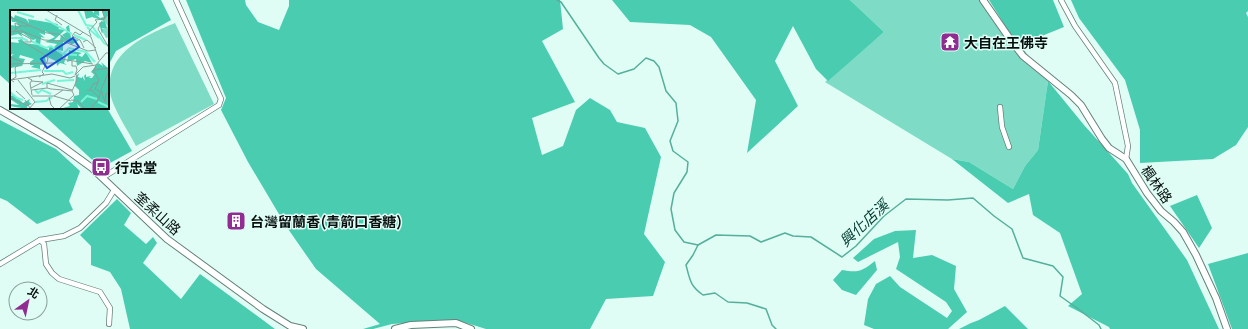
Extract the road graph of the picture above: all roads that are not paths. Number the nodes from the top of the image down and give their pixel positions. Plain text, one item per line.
1 (176, 0) edge
2 (983, 0) edge
3 (1061, 0) edge
4 (1000, 108) dead end
5 (0, 110) edge
6 (1010, 147) dead end
7 (1126, 159) junction
8 (102, 178) junction
9 (114, 190) junction
10 (40, 240) junction
11 (0, 264) edge
12 (109, 324) dead end
13 (303, 329) edge
14 (395, 329) edge
15 (471, 329) edge
16 (1227, 329) edge

1 - 8 street
2 - 7 street, 楓林路
3 - 7 street
4 - 6 street
5 - 8 street, 奎柔山路
7 - 16 street, 楓林路
8 - 9 street, 奎柔山路
9 - 10 street
9 - 13 street, 奎柔山路
10 - 11 street
10 - 12 street
14 - 15 street

